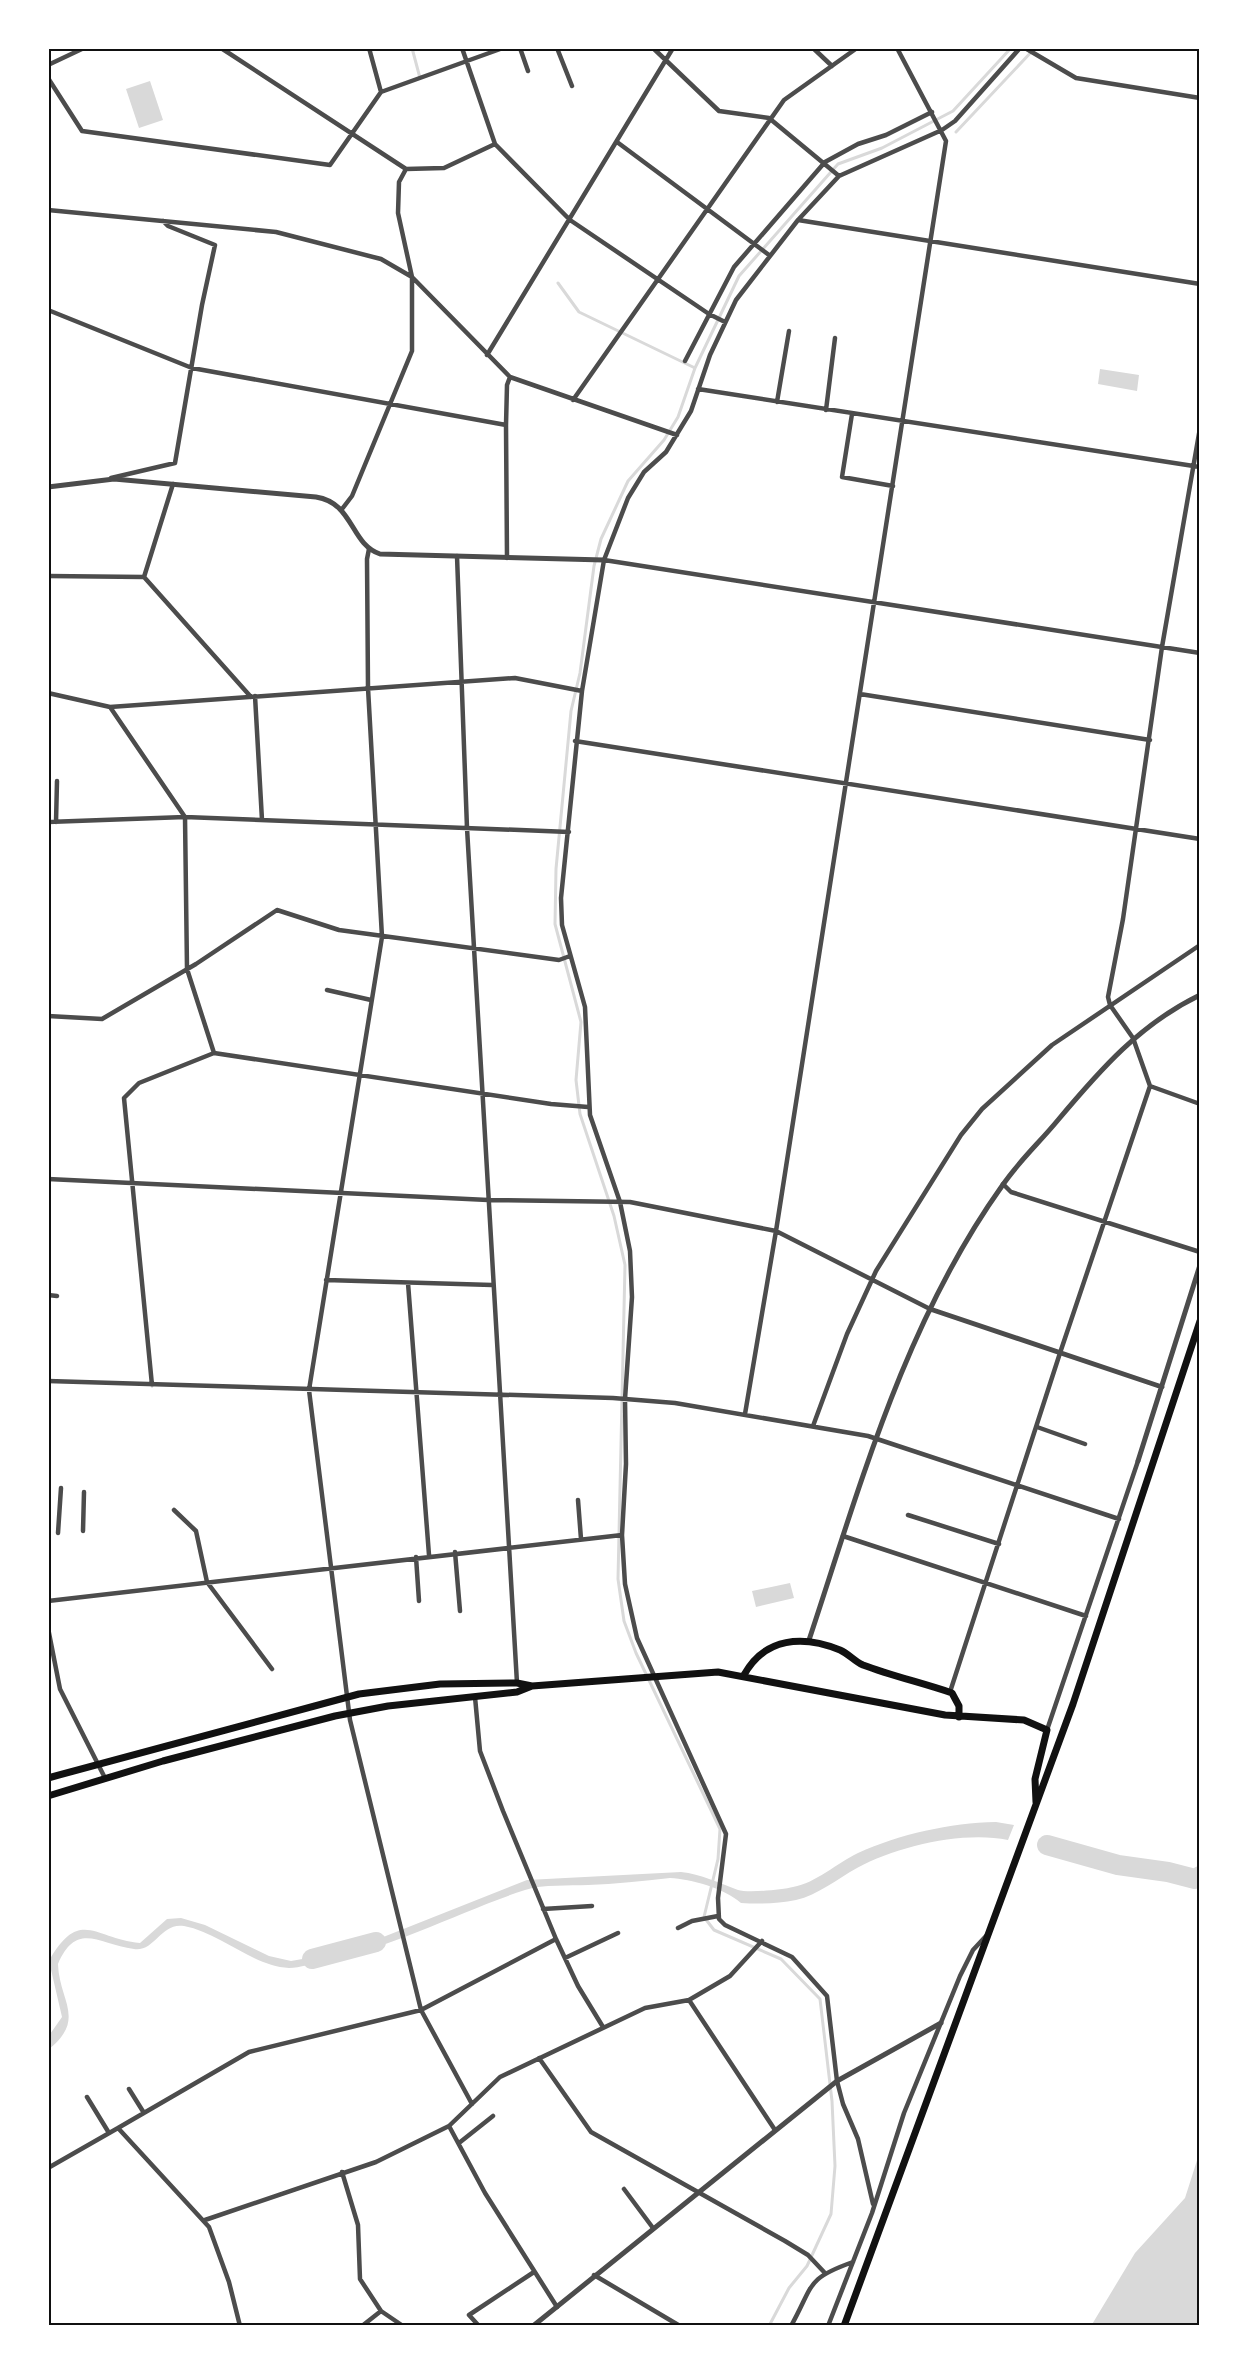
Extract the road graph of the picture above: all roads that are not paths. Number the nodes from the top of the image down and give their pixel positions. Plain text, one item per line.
1 (84, 48) edge
2 (221, 48) edge
3 (369, 48) edge
4 (462, 48) edge
5 (503, 48) edge
6 (520, 48) edge
7 (557, 48) edge
8 (653, 48) edge
9 (673, 48) edge
10 (813, 48) edge
11 (857, 48) edge
12 (897, 48) edge
13 (1020, 48) edge
14 (1025, 48) edge
15 (665, 60) junction
16 (466, 61) junction
17 (48, 65) edge
18 (832, 66) junction
19 (528, 71) dead end
20 (48, 78) edge
21 (572, 86) dead end
22 (381, 92) junction
23 (1200, 98) edge
24 (933, 112) junction
25 (769, 118) junction
26 (942, 130) junction
27 (351, 133) junction
28 (617, 142) junction
29 (495, 144) junction
30 (825, 162) junction
31 (405, 169) junction
32 (839, 176) junction
33 (707, 207) junction
34 (48, 210) edge
35 (570, 220) junction
36 (798, 220) junction
37 (163, 221) junction
38 (754, 242) junction
39 (931, 242) junction
40 (769, 255) junction
41 (412, 277) junction
42 (656, 279) junction
43 (1200, 284) edge
44 (48, 310) edge
45 (709, 314) junction
46 (725, 322) junction
47 (789, 331) dead end
48 (835, 338) dead end
49 (487, 355) junction
50 (685, 361) dead end
51 (192, 368) junction
52 (510, 377) junction
53 (698, 389) junction
54 (573, 400) junction
55 (777, 402) junction
56 (388, 404) junction
57 (826, 410) junction
58 (852, 414) junction
59 (904, 422) junction
60 (506, 424) junction
61 (1200, 428) edge
62 (677, 435) junction
63 (1197, 466) edge
64 (106, 479) junction
65 (173, 484) junction
66 (892, 486) junction
67 (48, 487) edge
68 (342, 509) junction
69 (369, 549) junction
70 (457, 556) junction
71 (507, 558) junction
72 (603, 560) junction
73 (48, 576) edge
74 (144, 577) junction
75 (874, 601) junction
76 (1162, 647) junction
77 (1200, 653) edge
78 (460, 682) junction
79 (368, 688) junction
80 (580, 691) junction
81 (48, 693) edge
82 (860, 694) junction
83 (253, 697) junction
84 (110, 707) junction
85 (1150, 740) junction
86 (575, 741) junction
87 (57, 781) dead end
88 (845, 783) junction
89 (184, 817) junction
90 (262, 820) junction
91 (48, 822) edge
92 (57, 822) junction
93 (374, 825) junction
94 (467, 828) junction
95 (1136, 829) junction
96 (567, 832) junction
97 (1200, 839) edge
98 (382, 937) junction
99 (1200, 945) edge
100 (474, 949) junction
101 (569, 957) junction
102 (188, 969) junction
103 (327, 990) dead end
104 (1200, 995) edge
105 (372, 1000) junction
106 (1110, 1005) junction
107 (48, 1016) edge
108 (1133, 1038) junction
109 (214, 1053) junction
110 (359, 1074) junction
111 (1150, 1086) junction
112 (482, 1093) junction
113 (1200, 1104) edge
114 (588, 1107) junction
115 (48, 1179) edge
116 (132, 1184) junction
117 (1003, 1184) junction
118 (341, 1193) junction
119 (488, 1200) junction
120 (618, 1202) junction
121 (1105, 1221) junction
122 (776, 1231) junction
123 (1200, 1252) edge
124 (1200, 1265) edge
125 (326, 1280) junction
126 (872, 1280) junction
127 (408, 1282) junction
128 (492, 1285) junction
129 (48, 1295) edge
130 (57, 1296) dead end
131 (930, 1309) junction
132 (1200, 1321) edge
133 (1060, 1353) junction
134 (48, 1381) edge
135 (152, 1384) junction
136 (1162, 1387) junction
137 (309, 1390) junction
138 (417, 1394) junction
139 (498, 1395) junction
140 (624, 1399) junction
141 (745, 1414) junction
142 (813, 1426) junction
143 (1037, 1427) junction
144 (875, 1439) junction
145 (1085, 1444) dead end
146 (1138, 1461) joint
147 (1018, 1486) junction
148 (61, 1488) dead end
149 (84, 1492) dead end
150 (578, 1500) dead end
151 (174, 1510) dead end
152 (908, 1515) dead end
153 (1119, 1519) junction
154 (82, 1531) dead end
155 (58, 1533) dead end
156 (621, 1535) junction
157 (843, 1536) junction
158 (580, 1539) junction
159 (999, 1544) junction
160 (510, 1546) junction
161 (455, 1552) junction
162 (429, 1555) junction
163 (416, 1557) junction
164 (330, 1569) junction
165 (207, 1582) junction
166 (985, 1583) junction
167 (48, 1601) edge
168 (420, 1601) dead end
169 (460, 1611) dead end
170 (1086, 1616) junction
171 (48, 1628) edge
172 (809, 1640) junction
173 (272, 1669) dead end
174 (744, 1675) junction
175 (653, 1676) junction
176 (517, 1683) junction
177 (532, 1686) junction
178 (950, 1692) junction
179 (347, 1697) junction
180 (475, 1697) junction
181 (349, 1713) junction
182 (959, 1717) junction
183 (1047, 1730) junction
184 (98, 1763) junction
185 (48, 1778) edge
186 (105, 1778) junction
187 (48, 1796) edge
188 (1036, 1802) junction
189 (592, 1906) dead end
190 (543, 1909) junction
191 (718, 1916) junction
192 (678, 1928) dead end
193 (618, 1933) dead end
194 (988, 1934) junction
195 (556, 1939) junction
196 (761, 1943) junction
197 (565, 1959) junction
198 (689, 2000) junction
199 (421, 2010) junction
200 (941, 2023) junction
201 (603, 2027) junction
202 (539, 2058) junction
203 (835, 2082) junction
204 (129, 2089) dead end
205 (87, 2097) dead end
206 (472, 2104) junction
207 (144, 2113) junction
208 (493, 2116) dead end
209 (449, 2126) junction
210 (118, 2128) junction
211 (775, 2130) junction
212 (109, 2133) junction
213 (459, 2143) junction
214 (48, 2168) edge
215 (342, 2172) junction
216 (624, 2189) dead end
217 (699, 2193) junction
218 (873, 2204) junction
219 (205, 2220) junction
220 (653, 2228) junction
221 (853, 2262) junction
222 (534, 2271) junction
223 (824, 2272) junction
224 (594, 2275) junction
225 (557, 2307) junction
226 (381, 2311) junction
227 (240, 2326) edge
228 (362, 2326) edge
229 (403, 2326) edge
230 (478, 2326) edge
231 (533, 2326) edge
232 (680, 2326) edge
233 (791, 2326) edge
234 (828, 2326) edge
235 (844, 2326) edge

1 - 17 street
2 - 27 street
3 - 22 street
4 - 16 street
5 - 16 street
6 - 19 street
7 - 21 street
8 - 15 street
9 - 15 street
10 - 18 street
11 - 18 street
12 - 24 street
13 - 26 street
14 - 23 street
15 - 25 street
15 - 28 street
16 - 22 street
16 - 29 street
18 - 25 street
20 - 27 street
22 - 27 street
24 - 26 street
24 - 30 street
25 - 30 street
25 - 33 street
26 - 32 street
26 - 39 street
27 - 31 street
28 - 33 street
28 - 35 street
29 - 31 street
29 - 35 street
30 - 32 street
30 - 38 street
31 - 41 street
32 - 36 street
33 - 38 street
33 - 42 street
34 - 37 street
35 - 42 street
35 - 49 street
36 - 39 street
36 - 40 street
37 - 41 street
37 - 51 street
38 - 40 street
38 - 45 street
39 - 43 street
39 - 59 street
40 - 46 street
41 - 49 street
41 - 56 street
42 - 45 street
42 - 54 street
44 - 51 street
45 - 46 street
45 - 50 street
46 - 53 street
47 - 55 street
48 - 57 street
49 - 52 street
51 - 56 street
51 - 64 street
52 - 54 street
52 - 60 street
53 - 55 street
53 - 62 street
54 - 62 street
55 - 57 street
56 - 60 street
56 - 68 street
57 - 58 street
58 - 59 street
58 - 66 street
59 - 63 street
59 - 66 street
60 - 71 street
61 - 63 street
62 - 72 street
63 - 76 street
64 - 65 street
64 - 67 street
65 - 68 street
65 - 74 street
66 - 75 street
68 - 69 street
69 - 70 street
69 - 79 street
70 - 71 street
70 - 78 street
71 - 72 street
72 - 75 street
72 - 80 street
73 - 74 street
74 - 83 street
75 - 76 street
75 - 82 street
76 - 77 street
76 - 85 street
78 - 79 street
78 - 80 street
78 - 94 street
79 - 83 street
79 - 93 street
80 - 86 street
81 - 84 street
82 - 85 street
82 - 88 street
83 - 84 street
83 - 90 street
84 - 89 street
85 - 95 street
86 - 88 street
86 - 96 street
87 - 92 street
88 - 95 street
88 - 122 street
89 - 90 street
89 - 92 street
89 - 102 street
90 - 93 street
91 - 92 street
93 - 94 street
93 - 98 street
94 - 96 street
94 - 100 street
95 - 97 street
95 - 106 street
96 - 101 street
98 - 100 street
98 - 102 street
98 - 105 street
99 - 106 street
100 - 101 street
100 - 112 street
101 - 114 street
102 - 107 street
102 - 109 street
103 - 105 street
104 - 108 street
105 - 110 street
106 - 108 street
106 - 126 street
108 - 111 street
108 - 117 street
109 - 110 street
109 - 116 street
110 - 112 street
110 - 118 street
111 - 113 street
111 - 121 street
112 - 114 street
112 - 119 street
114 - 120 street
115 - 116 street
116 - 118 street
116 - 135 street
117 - 121 street
117 - 131 street
118 - 119 street
118 - 125 street
119 - 120 street
119 - 128 street
120 - 122 street
120 - 140 street
121 - 123 street
121 - 133 street
122 - 126 street
122 - 141 street
124 - 136 street
125 - 127 street
125 - 137 street
126 - 131 street
126 - 142 street
127 - 128 street
127 - 138 street
128 - 139 street
129 - 130 street
131 - 133 street
131 - 144 street
132 - 188 main road
133 - 136 street
133 - 143 street
134 - 135 street
135 - 137 street
136 - 146 street
137 - 138 street
137 - 164 street
138 - 139 street
138 - 162 street
139 - 140 street
139 - 160 street
140 - 141 street
140 - 156 street
141 - 142 street
142 - 144 street
143 - 145 street
143 - 147 street
144 - 147 street
144 - 157 street
146 - 153 street
147 - 153 street
147 - 159 street
148 - 155 street
149 - 154 street
150 - 158 street
151 - 165 street
152 - 159 street
153 - 170 street
156 - 158 street
156 - 175 street
157 - 166 street
157 - 172 street
158 - 160 street
159 - 166 street
160 - 161 street
160 - 176 street
161 - 162 street
161 - 169 street
162 - 163 street
163 - 164 street
163 - 168 street
164 - 165 street
164 - 179 street
165 - 167 street
165 - 173 street
166 - 170 street
166 - 178 street
170 - 183 street
171 - 184 street
172 - 174 main road
172 - 178 main road
174 - 175 main road
174 - 182 main road
175 - 177 main road
175 - 191 street
176 - 177 main road
176 - 179 main road
177 - 180 main road
178 - 182 main road
179 - 181 street
179 - 184 main road
180 - 181 main road
180 - 190 street
181 - 186 main road
181 - 199 street
182 - 183 main road
183 - 188 main road
184 - 185 main road
184 - 186 street
186 - 187 main road
188 - 194 main road
189 - 190 street
190 - 195 street
191 - 192 street
191 - 196 street
193 - 197 street
194 - 200 street
194 - 235 main road
195 - 197 street
195 - 199 street
196 - 198 street
196 - 203 street
197 - 201 street
198 - 201 street
198 - 211 street
199 - 206 street
199 - 207 street
200 - 203 street
200 - 218 street
201 - 202 street
202 - 206 street
202 - 217 street
203 - 211 street
203 - 218 street
204 - 207 street
205 - 212 street
206 - 209 street
207 - 210 street
208 - 213 street
209 - 213 street
209 - 215 street
210 - 212 street
210 - 219 street
211 - 217 street
212 - 214 street
213 - 222 street
215 - 219 street
215 - 226 street
216 - 220 street
217 - 220 street
217 - 223 street
218 - 221 street
219 - 227 street
220 - 224 street
221 - 223 street
221 - 234 street
222 - 225 street
222 - 230 street
223 - 233 street
224 - 225 street
224 - 232 street
225 - 231 street
226 - 228 street
226 - 229 street

